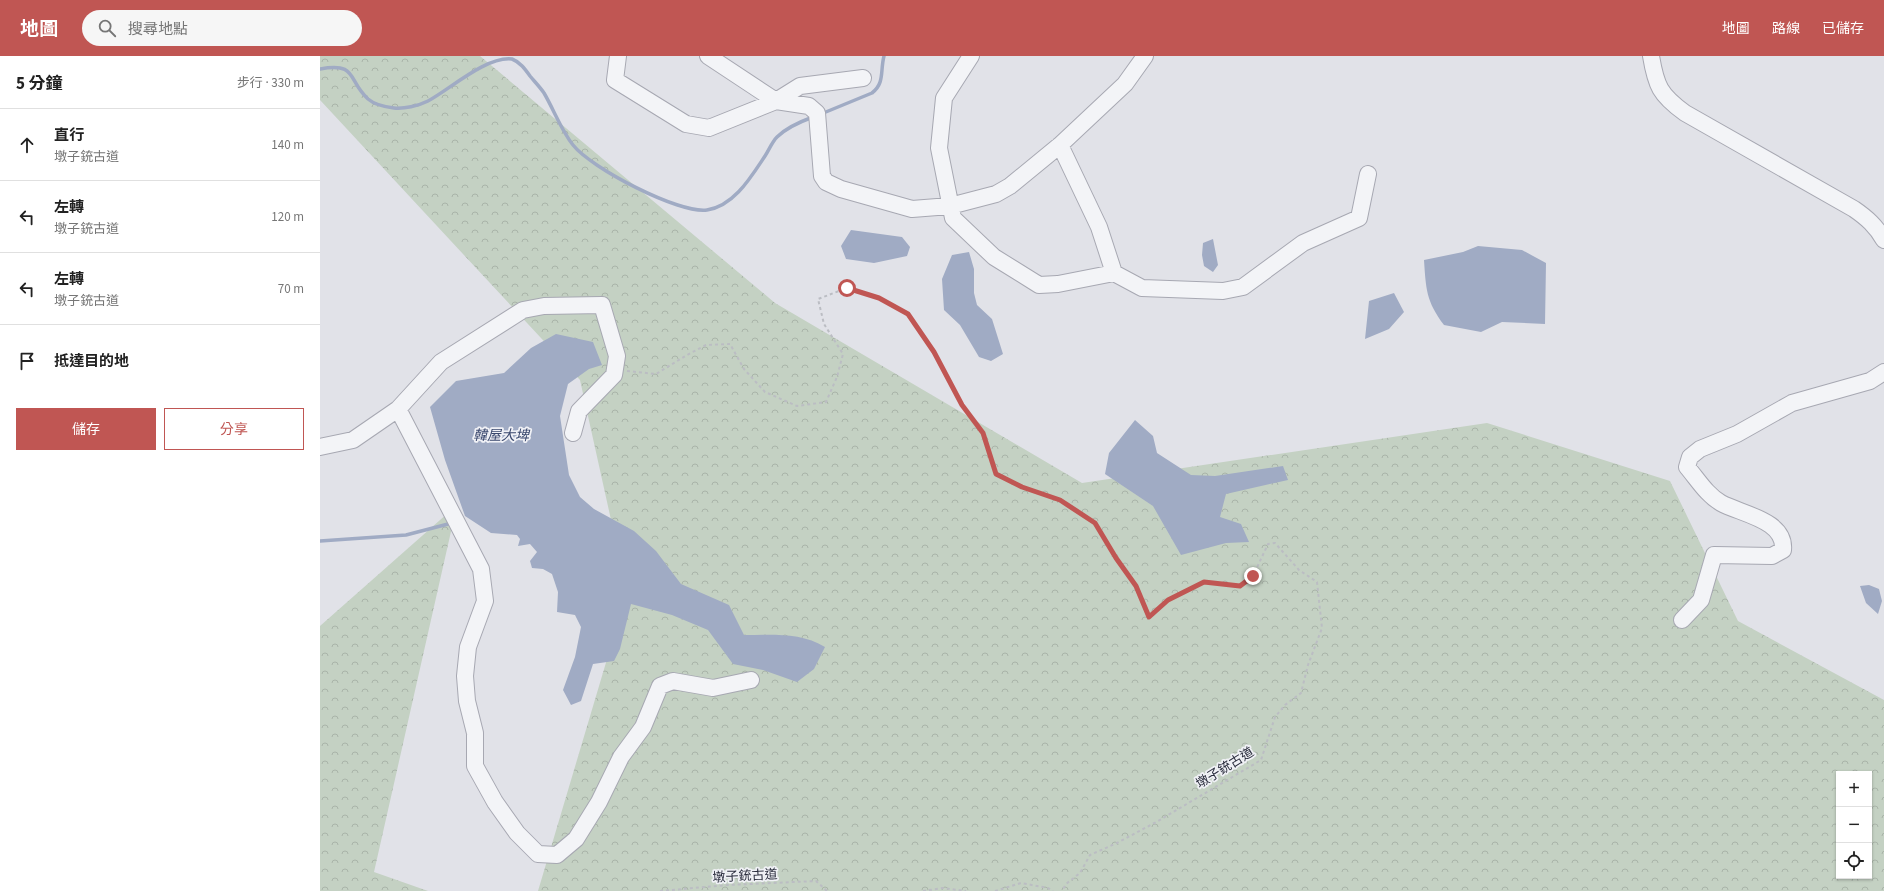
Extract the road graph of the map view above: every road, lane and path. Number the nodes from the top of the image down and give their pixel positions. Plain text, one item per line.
1 (618, 56) edge
2 (708, 56) edge
3 (971, 56) edge
4 (1145, 56) edge
5 (1650, 56) edge
6 (863, 78) dead end
7 (776, 101) junction
8 (1060, 145) junction
9 (1368, 174) dead end
10 (950, 206) junction
11 (1884, 240) edge
12 (1114, 273) junction
13 (615, 369) junction
14 (1884, 372) edge
15 (398, 409) junction
16 (573, 433) dead end
17 (320, 447) edge
18 (1682, 620) dead end
19 (751, 680) dead end
20 (660, 891) edge
21 (827, 891) edge
22 (923, 891) edge
23 (966, 891) edge
24 (995, 891) edge
25 (1053, 891) edge
26 (1062, 891) edge

1 - 7 lane
2 - 7 lane
3 - 10 lane
4 - 8 lane
5 - 11 lane
6 - 7 lane
7 - 10 lane
8 - 10 lane
8 - 12 lane
9 - 12 lane
10 - 12 lane
13 - 15 lane
13 - 16 lane
13 - 26 path, 墩子銃古道
14 - 18 lane
15 - 17 lane
15 - 19 lane
20 - 21 path, 墩子銃古道
22 - 23 path
24 - 25 path

